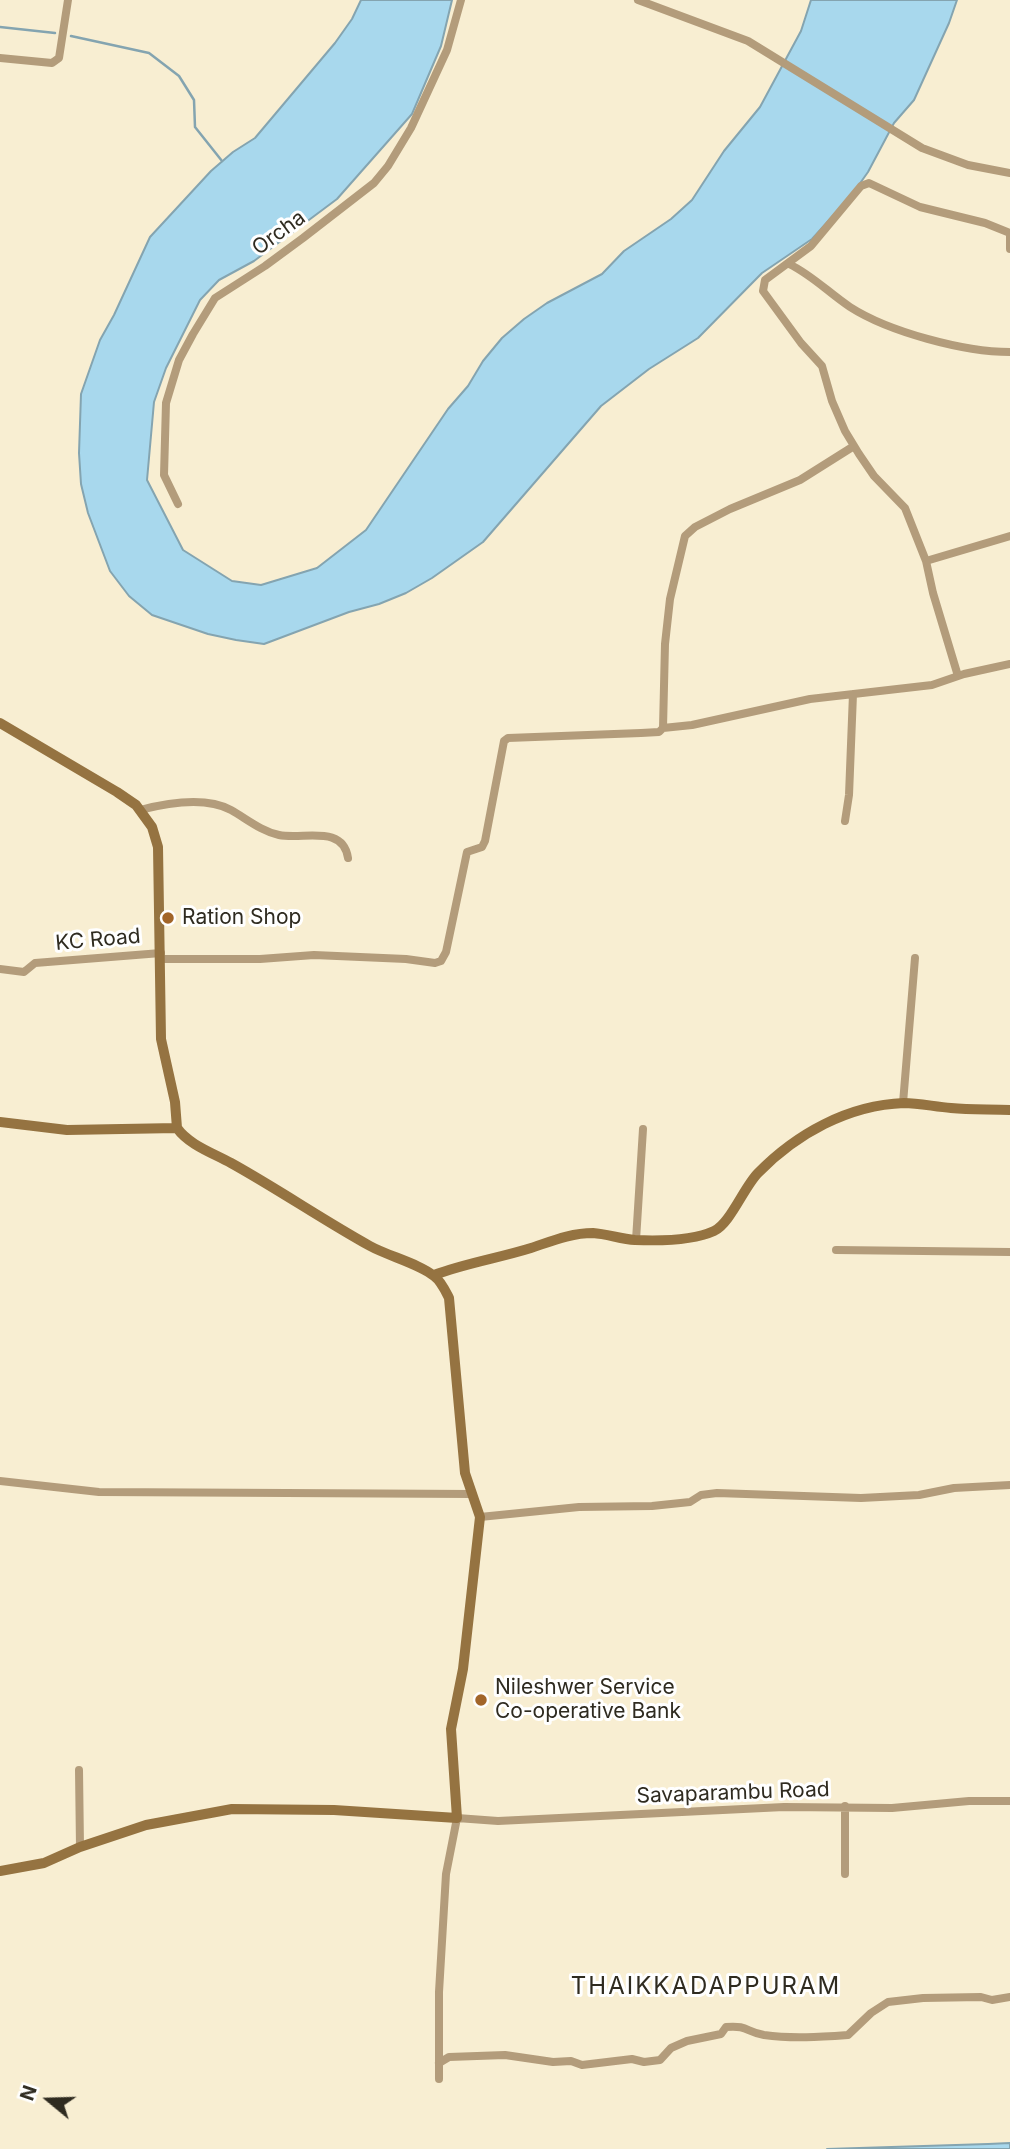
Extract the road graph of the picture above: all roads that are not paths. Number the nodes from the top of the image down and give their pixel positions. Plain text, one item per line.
1 (68, 0) edge
2 (461, 0) edge
3 (638, 0) edge
4 (0, 58) edge
5 (1010, 173) edge
6 (1010, 234) edge
7 (1010, 249) edge
8 (789, 264) junction
9 (1010, 352) edge
10 (854, 446) junction
11 (178, 504) dead end
12 (1010, 536) edge
13 (926, 561) junction
14 (1010, 664) edge
15 (958, 676) junction
16 (853, 694) junction
17 (0, 723) edge
18 (663, 728) junction
19 (140, 810) junction
20 (845, 821) dead end
21 (348, 858) dead end
22 (161, 956) junction
23 (915, 958) dead end
24 (0, 969) edge
25 (903, 1103) junction
26 (1010, 1110) edge
27 (0, 1122) edge
28 (177, 1128) junction
29 (643, 1129) dead end
30 (636, 1240) junction
31 (836, 1250) dead end
32 (1010, 1252) edge
33 (434, 1275) junction
34 (0, 1482) edge
35 (1010, 1485) edge
36 (472, 1494) junction
37 (480, 1517) junction
38 (79, 1770) dead end
39 (1010, 1801) edge
40 (845, 1806) junction
41 (457, 1818) junction
42 (80, 1847) junction
43 (0, 1871) edge
44 (845, 1874) dead end
45 (1010, 1997) edge
46 (439, 2063) junction
47 (439, 2079) dead end

1 - 4 street
2 - 11 street, Orcha
3 - 5 street
6 - 7 street
6 - 8 street
8 - 9 street
8 - 10 street
10 - 13 street
10 - 18 street
12 - 13 street
13 - 15 street
14 - 15 street
15 - 16 street
16 - 18 street
16 - 20 street
17 - 19 main road
18 - 22 street, KC Road
19 - 21 street
19 - 22 main road
22 - 24 street, KC Road
22 - 28 main road
23 - 25 street
25 - 26 main road
25 - 30 main road
27 - 28 main road
28 - 33 main road
29 - 30 street
30 - 33 main road
31 - 32 street
33 - 36 main road
34 - 36 street
35 - 37 street
36 - 37 main road
37 - 41 main road
38 - 42 street
39 - 40 street, Savaparambu Road
40 - 41 street, Savaparambu Road
40 - 44 street
41 - 42 main road
41 - 46 street
42 - 43 main road
45 - 46 street
46 - 47 street

